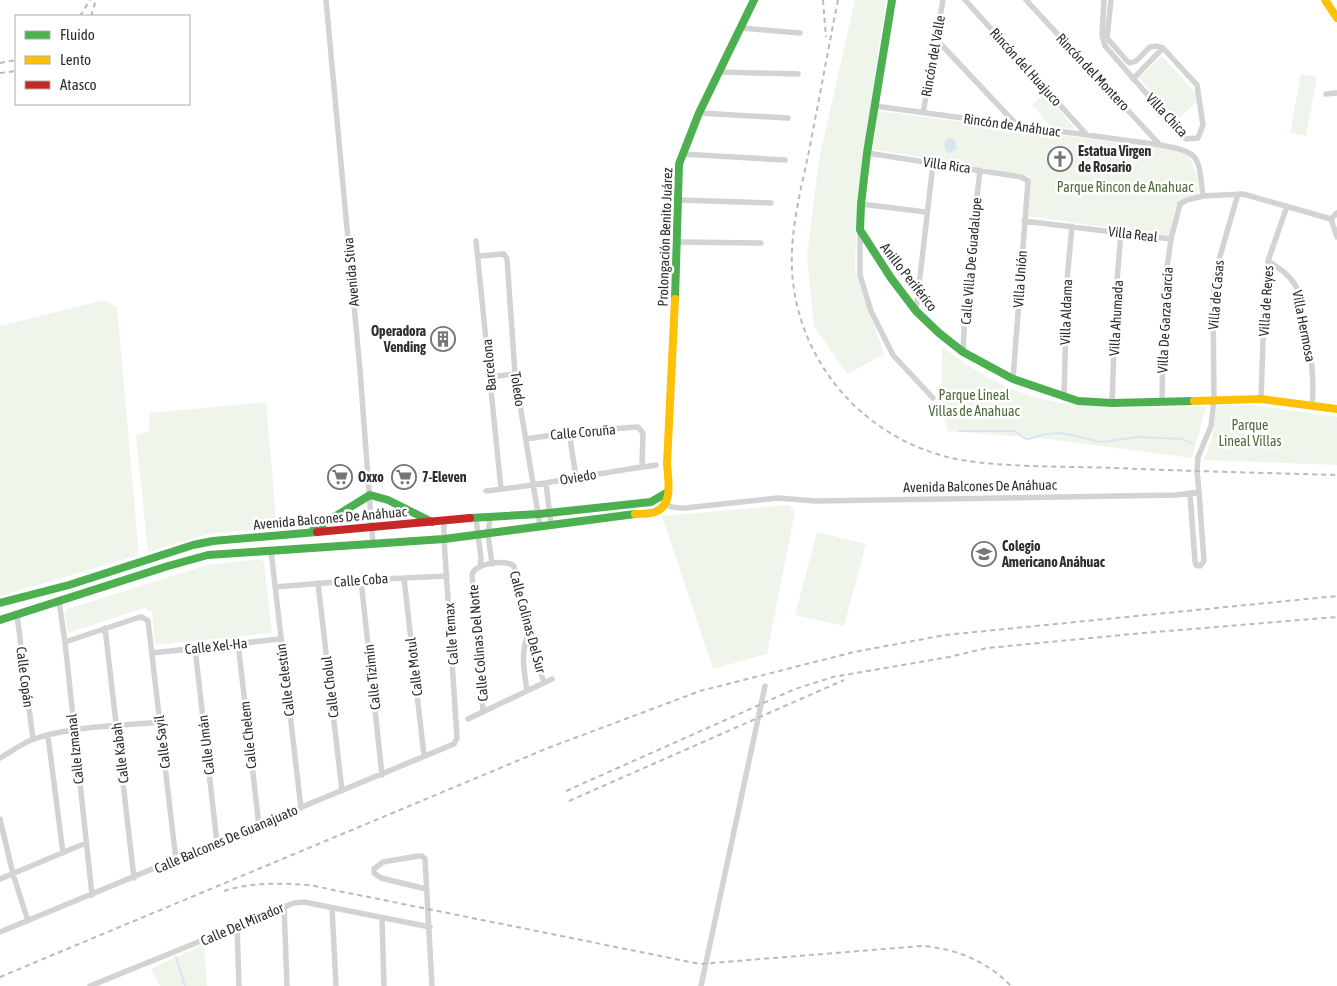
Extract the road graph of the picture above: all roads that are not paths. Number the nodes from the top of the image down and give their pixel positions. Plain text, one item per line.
1 (326, 0) edge
2 (754, 0) edge
3 (892, 0) edge
4 (942, 0) edge
5 (965, 0) edge
6 (1026, 0) edge
7 (1104, 0) edge
8 (1111, 0) edge
9 (1327, 2) edge
10 (1337, 2) edge
11 (1337, 18) edge
12 (741, 28) junction
13 (800, 33) dead end
14 (935, 38) junction
15 (1105, 40) junction
16 (1163, 48) junction
17 (720, 72) junction
18 (798, 74) dead end
19 (1133, 79) junction
20 (1337, 93) edge
21 (1326, 94) dead end
22 (875, 106) junction
23 (923, 112) junction
24 (699, 113) junction
25 (788, 118) dead end
26 (1017, 125) junction
27 (1087, 135) junction
28 (1160, 145) junction
29 (867, 153) junction
30 (682, 154) junction
31 (785, 160) dead end
32 (933, 164) junction
33 (980, 170) junction
34 (1026, 179) joint
35 (1238, 194) junction
36 (1203, 196) junction
37 (678, 200) junction
38 (771, 203) dead end
39 (860, 204) junction
40 (1287, 206) junction
41 (926, 212) junction
42 (1337, 213) edge
43 (1331, 219) junction
44 (1024, 220) junction
45 (1072, 226) junction
46 (860, 230) junction
47 (1121, 232) junction
48 (1337, 237) edge
49 (1171, 239) junction
50 (476, 240) dead end
51 (678, 242) junction
52 (760, 243) dead end
53 (479, 256) junction
54 (1268, 261) junction
55 (916, 311) junction
56 (963, 352) junction
57 (516, 374) junction
58 (490, 378) junction
59 (1013, 380) junction
60 (933, 398) dead end
61 (1064, 398) junction
62 (1261, 398) junction
63 (1214, 400) junction
64 (1162, 402) junction
65 (1112, 403) junction
66 (1312, 405) junction
67 (1337, 409) edge
68 (569, 432) junction
69 (526, 439) junction
70 (656, 466) dead end
71 (642, 467) junction
72 (576, 477) junction
73 (546, 483) junction
74 (535, 486) junction
75 (501, 490) junction
76 (486, 491) dead end
77 (668, 492) junction
78 (1199, 492) junction
79 (370, 494) junction
80 (1190, 494) junction
81 (660, 497) junction
82 (666, 505) junction
83 (1201, 507) junction
84 (1192, 508) junction
85 (552, 512) junction
86 (537, 514) junction
87 (490, 518) junction
88 (476, 519) junction
89 (444, 520) junction
90 (432, 522) junction
91 (553, 524) junction
92 (538, 526) junction
93 (372, 528) junction
94 (307, 533) junction
95 (1193, 533) junction
96 (1202, 533) junction
97 (293, 534) junction
98 (488, 534) junction
99 (478, 535) junction
100 (444, 539) junction
101 (373, 544) junction
102 (271, 551) junction
103 (492, 564) junction
104 (480, 566) junction
105 (447, 576) junction
106 (404, 578) junction
107 (361, 580) junction
108 (318, 583) junction
109 (275, 587) junction
110 (26, 597) junction
111 (59, 602) junction
112 (0, 603) edge
113 (17, 615) junction
114 (0, 620) edge
115 (105, 628) junction
116 (529, 632) junction
117 (280, 639) junction
118 (65, 642) junction
119 (238, 643) junction
120 (195, 648) junction
121 (152, 653) junction
122 (552, 679) dead end
123 (544, 683) junction
124 (765, 686) dead end
125 (527, 691) junction
126 (483, 711) junction
127 (468, 719) dead end
128 (160, 722) junction
129 (116, 726) junction
130 (73, 730) junction
131 (48, 736) junction
132 (33, 740) junction
133 (451, 746) joint
134 (424, 756) junction
135 (0, 758) edge
136 (382, 775) junction
137 (342, 792) junction
138 (301, 808) junction
139 (0, 818) edge
140 (259, 826) junction
141 (217, 842) junction
142 (86, 843) junction
143 (63, 853) junction
144 (176, 860) junction
145 (13, 874) junction
146 (134, 878) junction
147 (0, 879) edge
148 (426, 889) junction
149 (92, 895) junction
150 (284, 906) junction
151 (332, 908) junction
152 (382, 918) junction
153 (28, 921) junction
154 (237, 926) junction
155 (430, 927) junction
156 (0, 932) edge
157 (91, 986) edge
158 (240, 986) edge
159 (287, 986) edge
160 (336, 986) edge
161 (384, 986) edge
162 (432, 986) edge
163 (701, 986) edge

1 - 79 street, Avenida Stiva
2 - 12 street, Prolongación Benito Juárez
3 - 22 street
4 - 14 street, Rincón del Valle
5 - 27 street, Rincón del Huajuco
6 - 28 street, Rincón del Montero
7 - 15 street
8 - 15 street
9 - 10 street
9 - 11 street
12 - 13 street
12 - 17 street, Prolongación Benito Juárez
14 - 23 street, Rincón del Valle
14 - 26 street
15 - 16 street
15 - 19 street, Villa Chica
16 - 19 street
16 - 19 street, Villa Chica
17 - 18 street
17 - 24 street, Prolongación Benito Juárez
20 - 21 street
22 - 23 street, Rincón de Anáhuac
22 - 29 street
23 - 26 street, Rincón de Anáhuac
24 - 25 street
24 - 30 street, Prolongación Benito Juárez
26 - 27 street, Rincón de Anáhuac
27 - 28 street, Rincón de Anáhuac
28 - 36 street, Rincón de Anáhuac
29 - 32 street, Villa Rica
29 - 39 street
30 - 31 street
30 - 37 street, Prolongación Benito Juárez
32 - 33 street, Villa Rica
32 - 41 street
33 - 34 street, Villa Rica
33 - 56 street, Calle Villa De Guadalupe
34 - 44 street, Villa Unión
35 - 36 street, Villa Real
35 - 40 street, Villa Real
35 - 63 street, Villa de Casas
36 - 49 street, Villa Real
37 - 38 street
37 - 51 street, Prolongación Benito Juárez
39 - 41 street
39 - 46 street
40 - 43 street, Villa Real
40 - 54 street, Villa de Reyes
41 - 55 street
42 - 43 street
43 - 48 street
44 - 45 street, Villa Real
44 - 59 street, Villa Unión
45 - 47 street, Villa Real
45 - 61 street, Villa Aldama
46 - 55 street, Anillo Periférico
46 - 60 street
47 - 49 street, Villa Real
47 - 65 street, Villa Ahumada
49 - 64 street, Villa De Garza García
50 - 53 street, Barcelona
51 - 52 street
51 - 77 street, Prolongación Benito Juárez
53 - 57 street, Toledo
53 - 58 street, Barcelona
54 - 62 street, Villa de Reyes
54 - 66 street, Villa Hermosa
55 - 56 street, Anillo Periférico
56 - 59 street, Anillo Periférico
57 - 58 street
57 - 69 street, Toledo
58 - 75 street, Barcelona
59 - 61 street, Anillo Periférico
61 - 65 street, Anillo Periférico
62 - 63 street, Anillo Periférico
62 - 66 street, Anillo Periférico
63 - 64 street, Anillo Periférico
63 - 78 street
64 - 65 street, Anillo Periférico
66 - 67 street, Anillo Periférico
68 - 69 street, Calle Coruña
68 - 71 street, Calle Coruña
68 - 72 street
69 - 74 street, Toledo
70 - 71 street, Oviedo
71 - 72 street, Oviedo
72 - 73 street, Oviedo
73 - 74 street, Oviedo
73 - 85 street
74 - 75 street, Oviedo
74 - 86 street, Toledo
75 - 76 street, Oviedo
77 - 81 street
77 - 82 street, Prolongación Benito Juárez
78 - 80 street, Avenida Balcones De Anáhuac
78 - 83 street
79 - 90 street
79 - 93 street, Avenida Stiva
79 - 94 street
80 - 82 street, Avenida Balcones De Anáhuac
80 - 84 street
81 - 82 street
81 - 85 street, Avenida Balcones De Anáhuac
82 - 91 street, Avenida Balcones De Anáhuac
83 - 84 street
83 - 96 street
84 - 95 street
85 - 86 street, Avenida Balcones De Anáhuac
85 - 91 street
86 - 87 street, Avenida Balcones De Anáhuac
86 - 92 street
87 - 88 street, Avenida Balcones De Anáhuac
87 - 98 street
88 - 89 street, Avenida Balcones De Anáhuac
88 - 99 street, Calle Colinas Del Norte
89 - 90 street, Avenida Balcones De Anáhuac
89 - 100 street, Calle Temax
90 - 93 street, Avenida Balcones De Anáhuac
91 - 92 street, Avenida Balcones De Anáhuac
92 - 98 street, Avenida Balcones De Anáhuac
93 - 94 street, Avenida Balcones De Anáhuac
93 - 101 street, Avenida Stiva
94 - 97 street, Avenida Balcones De Anáhuac
95 - 96 street
95 - 96 street
97 - 102 street
97 - 110 street, Avenida Balcones De Anáhuac
98 - 99 street, Avenida Balcones De Anáhuac
98 - 103 street
99 - 100 street, Avenida Balcones De Anáhuac
99 - 104 street, Calle Colinas Del Norte
100 - 101 street, Avenida Balcones De Anáhuac
100 - 105 street, Calle Temax
101 - 102 street, Avenida Balcones De Anáhuac
102 - 109 street, Calle Celestún
102 - 111 street, Avenida Balcones De Anáhuac
103 - 104 street, Calle Colinas Del Sur
103 - 116 street, Calle Colinas Del Sur
104 - 126 street, Calle Colinas Del Norte
105 - 106 street, Calle Coba
105 - 133 street, Calle Temax
106 - 107 street, Calle Coba
106 - 134 street, Calle Motul
107 - 108 street, Calle Coba
107 - 136 street, Calle Tizimín
108 - 109 street, Calle Coba
108 - 137 street, Calle Cholul
109 - 117 street, Calle Celestún
110 - 111 street
110 - 112 street, Avenida Balcones De Anáhuac
111 - 113 street, Avenida Balcones De Anáhuac
111 - 118 street, Calle Izmanal
113 - 114 street, Avenida Balcones De Anáhuac
113 - 132 street, Calle Copán
115 - 118 street
115 - 121 street, Calle Sayil
115 - 129 street, Calle Kabah
116 - 123 street, Calle Colinas Del Sur
116 - 125 street
117 - 119 street, Calle Xel-Ha
117 - 138 street, Calle Celestún
118 - 130 street, Calle Izmanal
119 - 120 street, Calle Xel-Ha
119 - 140 street, Calle Chelem
120 - 121 street, Calle Xel-Ha
120 - 141 street, Calle Umán
121 - 128 street, Calle Sayil
122 - 123 street
123 - 125 street
124 - 163 street
125 - 126 street
126 - 127 street
128 - 129 street
128 - 144 street, Calle Sayil
129 - 130 street
129 - 146 street, Calle Kabah
130 - 131 street
130 - 142 street, Calle Izmanal
131 - 132 street
131 - 143 street
132 - 135 street
133 - 134 street, Calle Balcones De Guanajuato
134 - 136 street, Calle Balcones De Guanajuato
136 - 137 street, Calle Balcones De Guanajuato
137 - 138 street, Calle Balcones De Guanajuato
138 - 140 street, Calle Balcones De Guanajuato
139 - 145 street
140 - 141 street, Calle Balcones De Guanajuato
141 - 144 street, Calle Balcones De Guanajuato
142 - 143 street
142 - 149 street, Calle Izmanal
143 - 145 street
144 - 146 street, Calle Balcones De Guanajuato
145 - 147 street
145 - 153 street
146 - 149 street, Calle Balcones De Guanajuato
148 - 148 street
148 - 155 street
149 - 153 street, Calle Balcones De Guanajuato
150 - 151 street, Calle Del Mirador
150 - 154 street, Calle Del Mirador
150 - 159 street
151 - 152 street, Calle Del Mirador
151 - 160 street
152 - 155 street, Calle Del Mirador
152 - 161 street
153 - 156 street, Calle Balcones De Guanajuato
154 - 157 street, Calle Del Mirador
154 - 158 street
155 - 162 street

